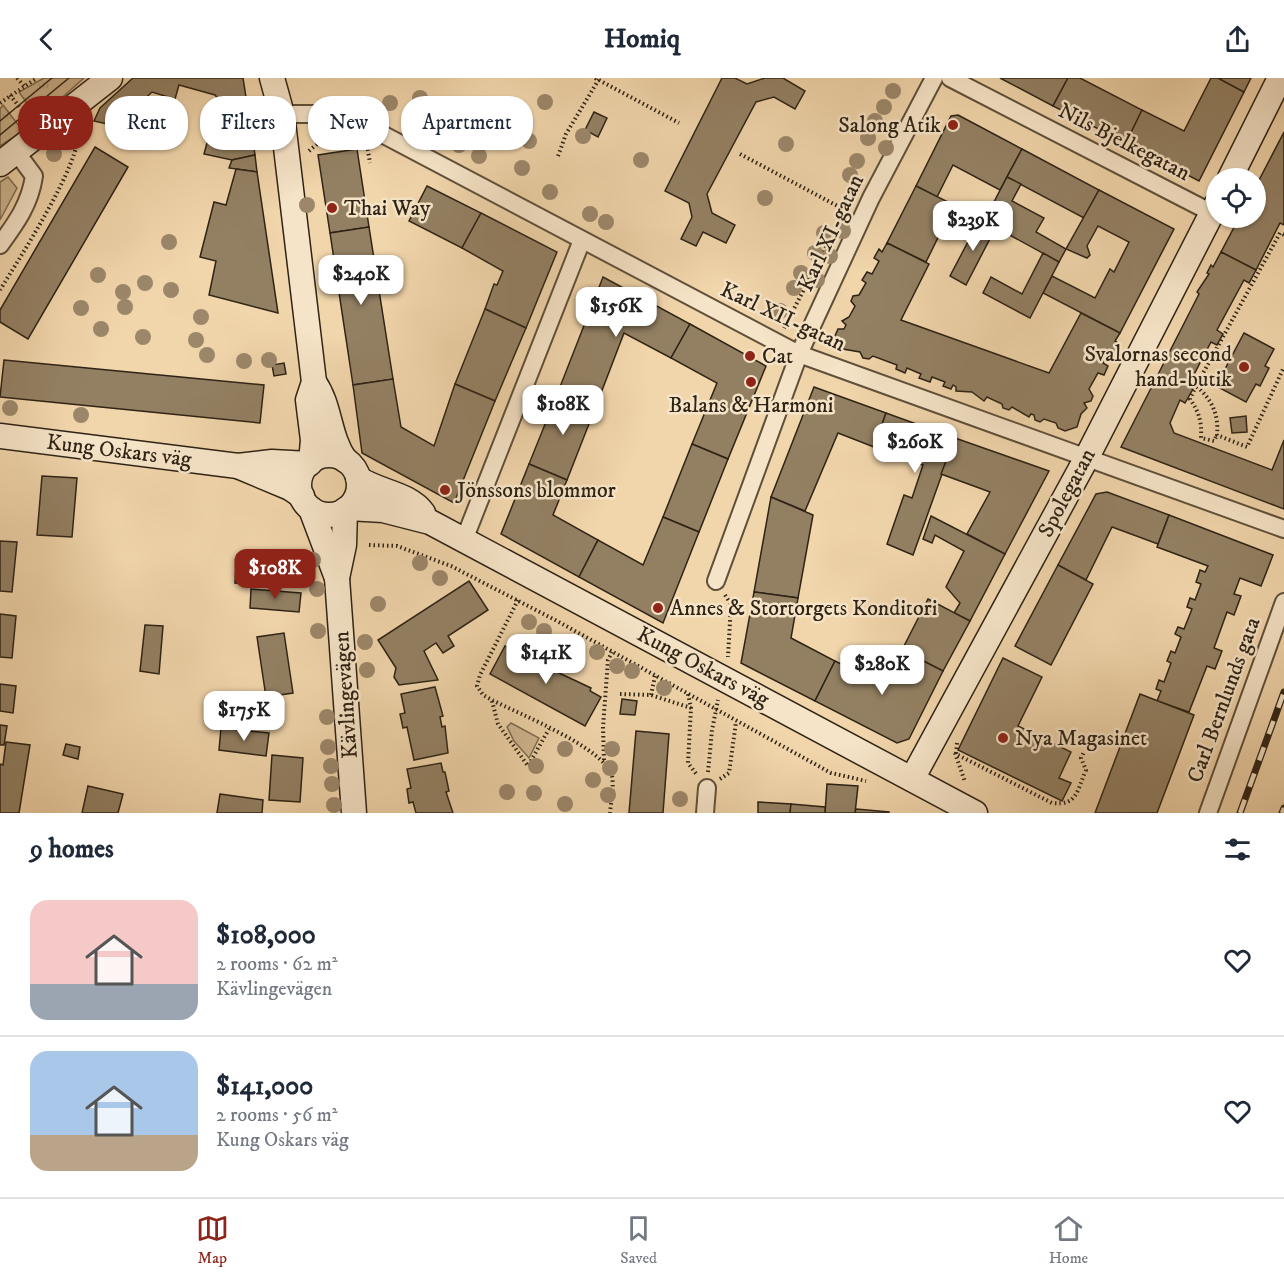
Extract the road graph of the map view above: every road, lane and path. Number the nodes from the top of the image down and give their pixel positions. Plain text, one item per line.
1 (17, 78) edge
2 (37, 78) edge
3 (110, 78) edge
4 (272, 78) edge
5 (934, 78) edge
6 (950, 78) edge
7 (1280, 78) edge
8 (597, 79) edge
9 (24, 86) junction
10 (277, 96) edge
11 (0, 102) edge
12 (679, 123) dead end
13 (389, 139) edge
14 (286, 150) edge
15 (310, 150) edge
16 (306, 153) dead end
17 (740, 154) dead end
18 (558, 156) dead end
19 (9, 159) edge
20 (1235, 168) edge
21 (1206, 205) edge
22 (845, 210) dead end
23 (1206, 225) edge
24 (1284, 235) edge
25 (582, 240) junction
26 (0, 245) edge
27 (799, 354) junction
28 (1284, 367) edge
29 (314, 382) junction
30 (1196, 386) junction
31 (1216, 435) junction
32 (0, 436) edge
33 (1086, 459) junction
34 (310, 463) junction
35 (238, 466) junction
36 (351, 469) junction
37 (306, 502) junction
38 (347, 509) junction
39 (430, 522) junction
40 (1284, 529) edge
41 (464, 540) junction
42 (369, 545) dead end
43 (337, 578) junction
44 (716, 581) joint
45 (518, 600) junction
46 (1284, 602) edge
47 (612, 652) junction
48 (655, 675) junction
49 (721, 689) junction
50 (620, 694) dead end
51 (688, 694) junction
52 (651, 695) junction
53 (492, 700) junction
54 (691, 708) junction
55 (715, 711) junction
56 (736, 722) junction
57 (549, 729) junction
58 (959, 737) dead end
59 (1083, 752) dead end
60 (604, 760) junction
61 (912, 779) junction
62 (867, 781) dead end
63 (707, 788) junction
64 (354, 813) edge
65 (610, 813) edge
66 (705, 813) edge
67 (975, 813) edge
68 (1208, 813) edge

1 - 9 path
2 - 9 path
3 - 19 main road
4 - 10 main road
5 - 27 street, Karl XI-gatan
6 - 21 street, Nils Bjelkegatan
7 - 20 main road
8 - 12 path
8 - 18 path
9 - 11 path
13 - 25 street, Karl XII-gatan
14 - 29 main road
15 - 16 path
17 - 22 path
19 - 26 street
23 - 33 main road, Spolegatan
24 - 30 path
25 - 27 street, Karl XII-gatan
25 - 41 street
27 - 33 street, Karl XII-gatan
27 - 44 street, Karl XI-gatan
28 - 31 path
29 - 34 main road
29 - 36 main road
30 - 31 path
30 - 31 path
32 - 35 main road, Kung Oskars väg
33 - 40 street, Karl XII-gatan
33 - 61 main road, Spolegatan
34 - 35 main road, Kung Oskars väg
34 - 36 main road, Kung Oskars väg
34 - 37 main road
35 - 37 main road, Kung Oskars väg
36 - 38 main road
36 - 39 main road, Kung Oskars väg
37 - 38 main road, Kung Oskars väg
37 - 43 main road, Kävlingevägen
38 - 39 main road, Kung Oskars väg
38 - 43 main road, Kävlingevägen
39 - 41 main road, Kung Oskars väg
41 - 49 main road, Kung Oskars väg
42 - 45 path
43 - 64 main road, Kävlingevägen
44 - 49 path
45 - 47 path
45 - 53 path
46 - 68 street, Carl Bernlunds gata
47 - 48 path
47 - 60 path
48 - 51 path
48 - 52 path
49 - 55 path
49 - 61 main road, Kung Oskars väg
50 - 52 path
51 - 54 path
51 - 55 path
52 - 54 path
53 - 57 path
53 - 57 path
54 - 63 path
55 - 56 path
55 - 63 path
56 - 62 path
56 - 63 path
57 - 60 path
58 - 59 path
60 - 65 path
61 - 67 main road, Kung Oskars väg
63 - 66 street

